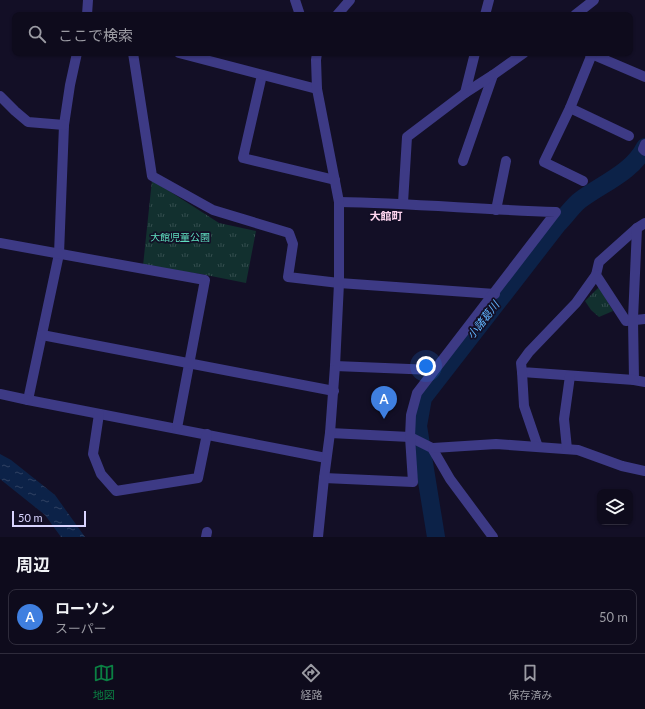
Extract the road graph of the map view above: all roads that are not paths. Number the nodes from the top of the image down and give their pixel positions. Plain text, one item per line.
1 (88, 0) edge
2 (295, 0) edge
3 (350, 0) edge
4 (489, 0) edge
5 (594, 0) edge
6 (87, 12) edge
7 (299, 12) edge
8 (340, 12) edge
9 (486, 12) edge
10 (579, 12) edge
11 (76, 56) edge
12 (133, 56) edge
13 (190, 56) edge
14 (317, 56) edge
15 (474, 56) edge
16 (520, 56) edge
17 (590, 56) edge
18 (596, 56) edge
19 (262, 75) junction
20 (493, 75) junction
21 (645, 77) edge
22 (317, 89) junction
23 (465, 93) junction
24 (0, 96) edge
25 (570, 108) junction
26 (64, 125) junction
27 (629, 136) dead end
28 (645, 144) edge
29 (645, 151) edge
30 (463, 161) dead end
31 (506, 161) dead end
32 (335, 180) junction
33 (583, 181) dead end
34 (339, 202) junction
35 (403, 203) junction
36 (496, 210) junction
37 (641, 225) edge
38 (0, 243) edge
39 (59, 254) junction
40 (596, 276) junction
41 (339, 283) junction
42 (495, 294) junction
43 (645, 319) edge
44 (633, 320) junction
45 (42, 335) junction
46 (189, 362) junction
47 (336, 366) junction
48 (434, 370) junction
49 (522, 372) junction
50 (570, 376) junction
51 (634, 380) junction
52 (645, 382) edge
53 (334, 391) junction
54 (0, 394) edge
55 (28, 400) junction
56 (98, 414) junction
57 (177, 428) junction
58 (330, 433) junction
59 (206, 434) junction
60 (410, 438) junction
61 (538, 447) junction
62 (433, 448) junction
63 (567, 449) junction
64 (326, 458) junction
65 (645, 471) edge
66 (324, 478) junction
67 (318, 537) edge
68 (493, 537) edge

1 - 6 street
2 - 7 street
3 - 8 street
4 - 9 street
5 - 10 street
11 - 26 street
12 - 41 street
13 - 19 street
14 - 22 street
15 - 23 street
16 - 20 street
17 - 25 street
18 - 21 street
19 - 22 street
19 - 32 street
20 - 23 street
20 - 30 street
22 - 32 street
23 - 35 street
24 - 26 street
25 - 27 street
25 - 33 street
26 - 39 street
28 - 29 street
31 - 36 street
32 - 34 street
34 - 35 street
34 - 41 street
35 - 36 street
36 - 42 street
37 - 40 street
37 - 44 street
38 - 39 street
39 - 45 street
39 - 46 street
40 - 44 street
40 - 49 street
41 - 42 street
41 - 47 street
42 - 48 street
43 - 44 street
44 - 51 street
45 - 46 street
45 - 55 street
46 - 53 street
46 - 57 street
47 - 48 street
47 - 53 street
48 - 60 street
49 - 50 street
49 - 61 street
50 - 51 street
50 - 63 street
51 - 52 street
53 - 58 street
54 - 55 street
55 - 56 street
56 - 57 street
56 - 59 street
57 - 59 street
58 - 60 street
58 - 64 street
59 - 64 street
60 - 62 street
60 - 66 street
61 - 62 street
61 - 63 street
62 - 68 street
63 - 65 street
64 - 66 street
66 - 67 street

